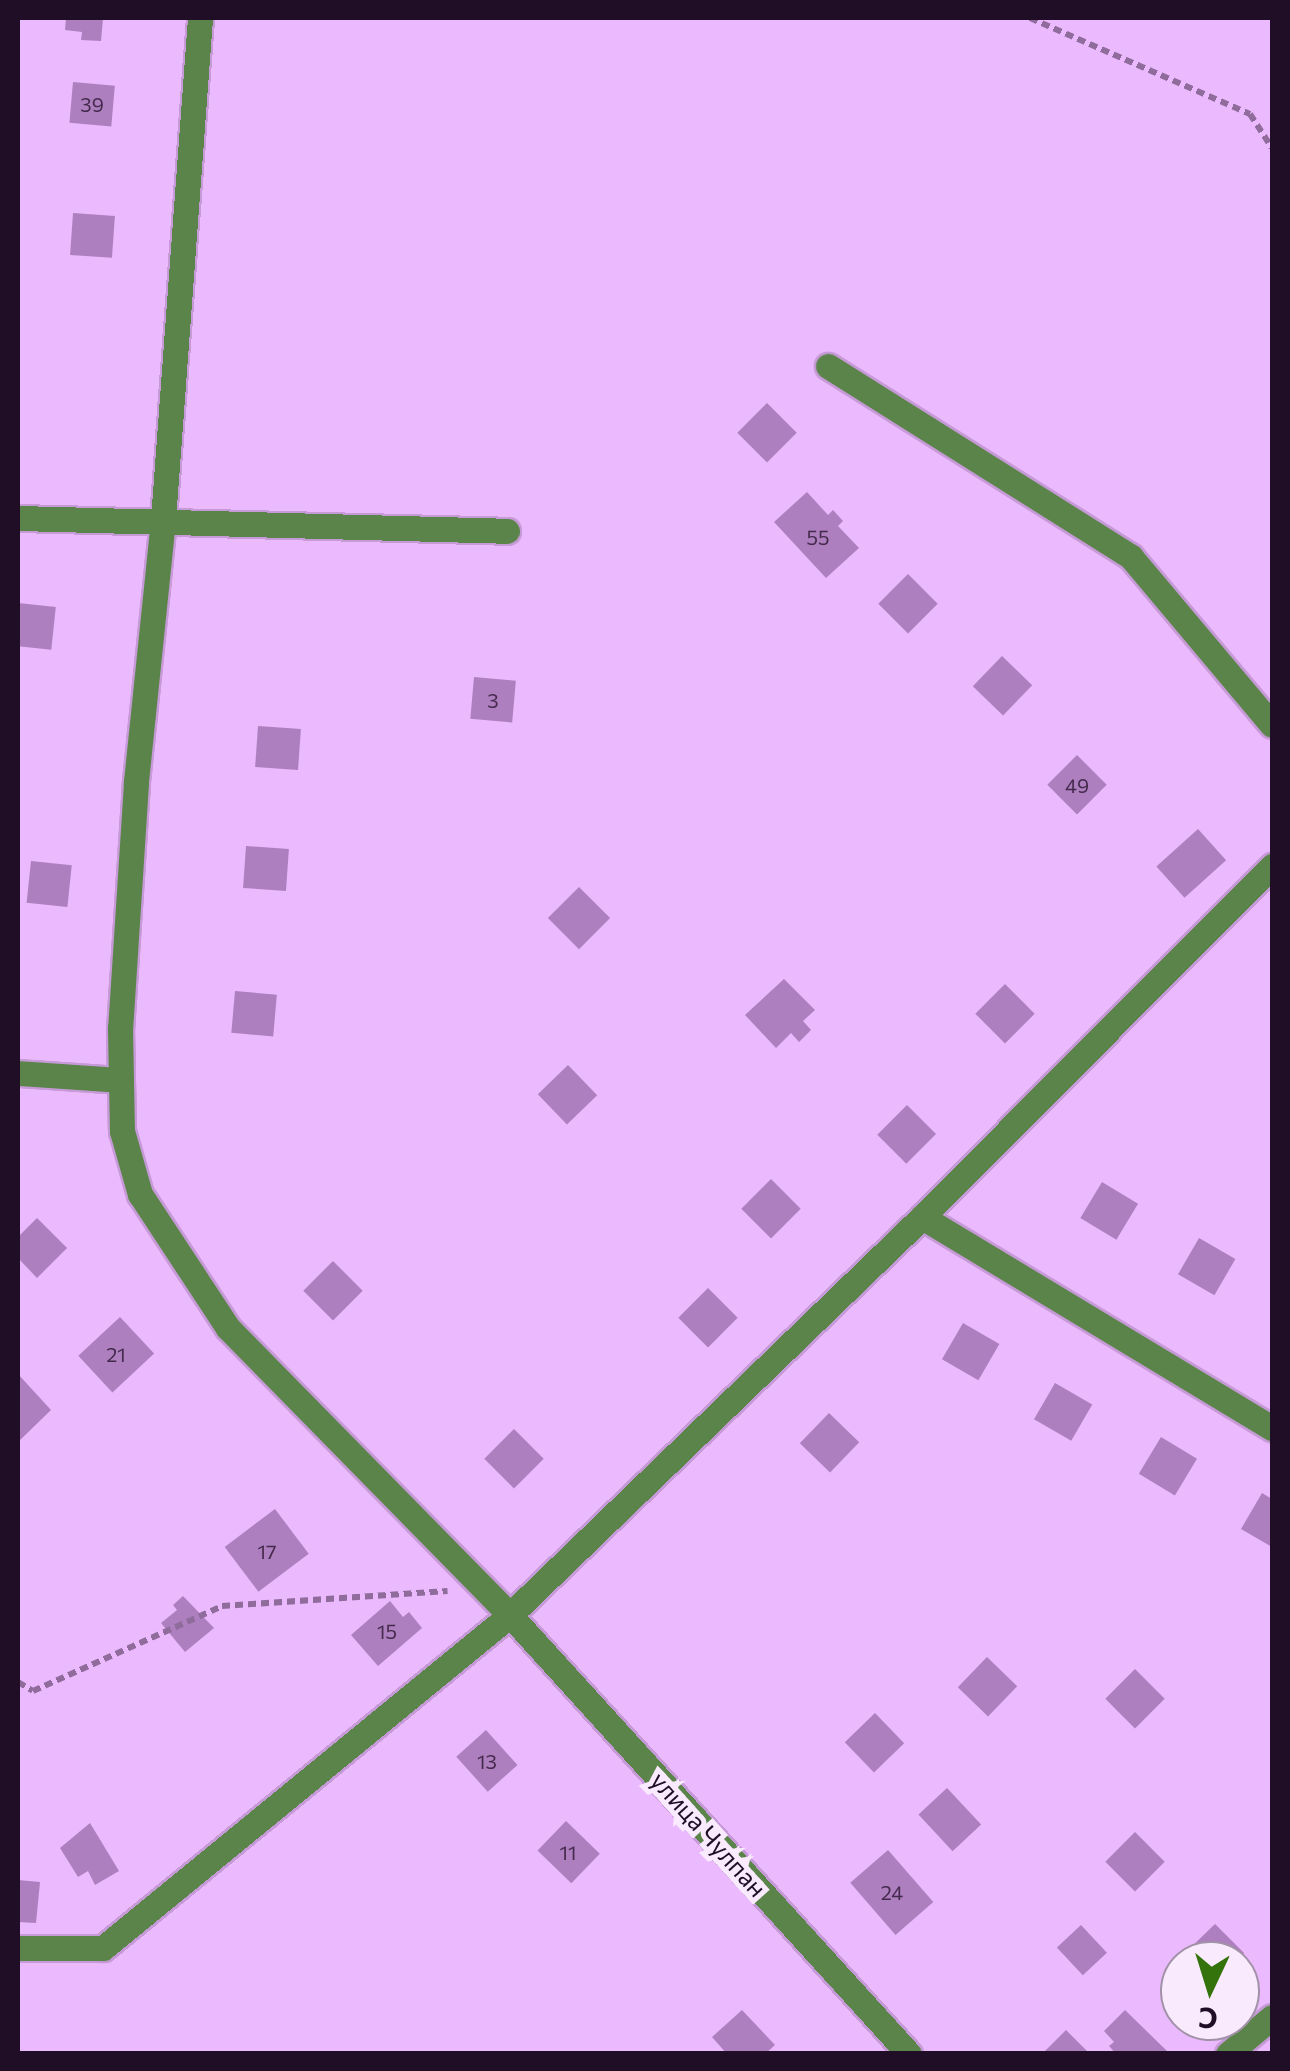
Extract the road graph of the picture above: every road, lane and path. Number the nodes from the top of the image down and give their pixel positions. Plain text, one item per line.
1 (200, 18) edge
2 (1030, 18) edge
3 (1272, 148) edge
4 (828, 366) dead end
5 (18, 518) edge
6 (163, 520) junction
7 (507, 531) dead end
8 (1272, 725) edge
9 (1272, 866) edge
10 (18, 1073) edge
11 (121, 1080) junction
12 (922, 1217) junction
13 (1272, 1428) edge
14 (484, 1589) junction
15 (510, 1615) junction
16 (18, 1682) edge
17 (18, 1948) edge
18 (1272, 2017) edge
19 (909, 2054) edge
20 (1228, 2054) edge

1 - 6 street, улица Чулпан
2 - 3 path
4 - 8 street
5 - 6 street
6 - 7 street
6 - 11 street, улица Чулпан
9 - 12 street
10 - 11 street
11 - 14 street, улица Чулпан
12 - 13 street
12 - 15 street
14 - 15 street, улица Чулпан
14 - 16 path
15 - 17 street
15 - 19 street, улица Чулпан
18 - 20 street

